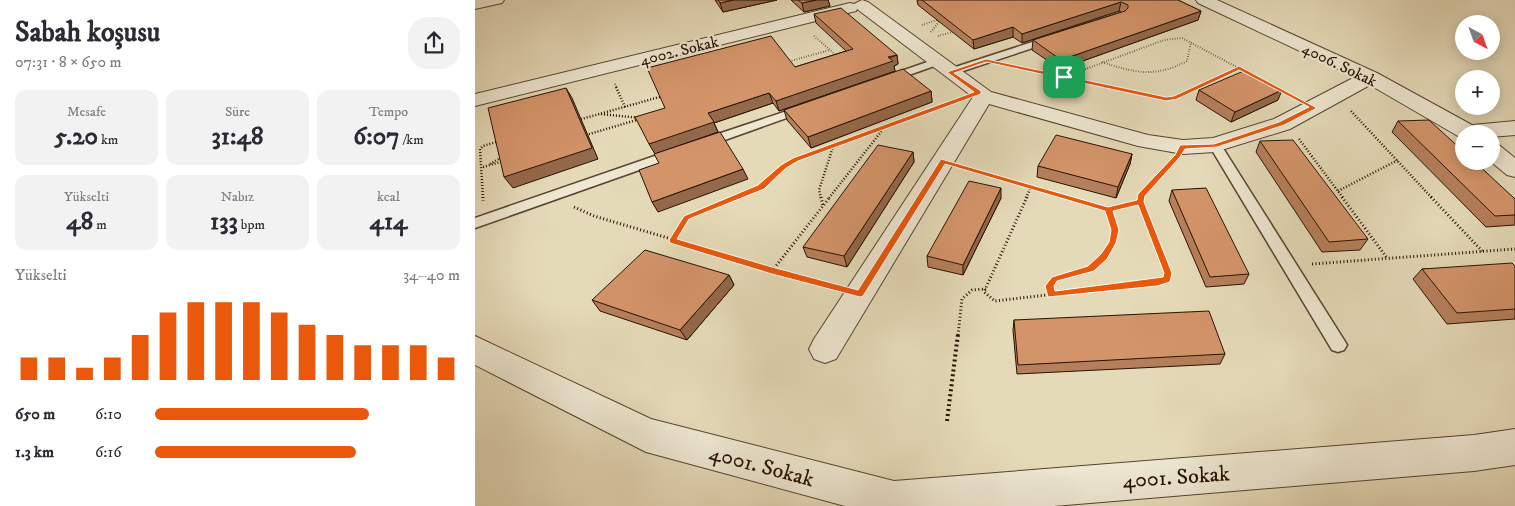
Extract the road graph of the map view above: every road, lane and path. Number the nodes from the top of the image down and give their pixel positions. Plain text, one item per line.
1 (496, 0) edge
2 (882, 0) edge
3 (1204, 0) edge
4 (475, 4) edge
5 (862, 5) junction
6 (960, 30) edge
7 (810, 32) dead end
8 (1155, 35) edge
9 (1058, 37) edge
10 (911, 38) junction
11 (1164, 40) junction
12 (1191, 42) junction
13 (830, 50) junction
14 (837, 56) edge
15 (986, 60) junction
16 (1102, 62) junction
17 (783, 63) edge
18 (609, 67) junction
19 (943, 67) junction
20 (1239, 68) junction
21 (1255, 76) edge
22 (1064, 77) junction
23 (1370, 77) junction
24 (878, 82) edge
25 (1272, 85) edge
26 (981, 94) junction
27 (663, 96) edge
28 (1332, 97) junction
29 (475, 100) edge
30 (813, 105) edge
31 (625, 107) junction
32 (1314, 108) junction
33 (598, 114) junction
34 (574, 121) edge
35 (1282, 124) junction
36 (1457, 125) edge
37 (885, 128) junction
38 (1515, 128) edge
39 (1500, 130) edge
40 (586, 135) edge
41 (502, 141) edge
42 (834, 146) junction
43 (1215, 146) junction
44 (1183, 147) junction
45 (508, 154) edge
46 (1500, 158) edge
47 (511, 159) edge
48 (1397, 160) junction
49 (943, 161) junction
50 (1515, 170) edge
51 (1031, 187) junction
52 (1338, 192) junction
53 (550, 197) junction
54 (1141, 202) junction
55 (823, 206) junction
56 (1108, 210) junction
57 (480, 222) edge
58 (673, 240) junction
59 (1515, 249) edge
60 (1483, 252) junction
61 (1387, 258) junction
62 (1289, 266) junction
63 (772, 271) junction
64 (987, 289) junction
65 (860, 294) junction
66 (1051, 295) junction
67 (1338, 345) dead end
68 (825, 349) dead end
69 (475, 350) edge
70 (947, 421) dead end
71 (1515, 447) edge
72 (894, 503) edge

1 - 4 street
2 - 5 street, 4002. Sokak
3 - 23 street, 4006. Sokak
5 - 10 street
5 - 18 street, 4002. Sokak
6 - 10 path
7 - 13 path
8 - 11 path
9 - 15 lane
10 - 10 path
10 - 19 street
11 - 12 path
11 - 16 path
12 - 16 path
12 - 20 path
13 - 14 path
13 - 17 path
15 - 19 lane
15 - 22 path
16 - 22 path
18 - 29 street, 4002. Sokak
18 - 31 path
19 - 24 lane
19 - 26 street
20 - 21 path
20 - 22 path
23 - 28 street
23 - 36 street, 4006. Sokak
25 - 32 path
26 - 37 path
26 - 44 street
26 - 49 street
27 - 31 path
28 - 32 street
28 - 48 path
30 - 53 lane
31 - 33 path
32 - 35 street
33 - 34 path
33 - 40 path
35 - 43 street
35 - 52 path
37 - 42 path
37 - 55 path
38 - 39 street
41 - 57 path
42 - 55 path
42 - 58 path
43 - 44 street
43 - 62 lane
44 - 54 path
45 - 47 path
46 - 50 street
48 - 52 path
48 - 60 path
49 - 51 path
49 - 65 street
51 - 56 path
51 - 64 path
52 - 61 path
53 - 57 lane
53 - 58 path
54 - 56 path
54 - 66 path
55 - 63 path
56 - 66 path
58 - 63 path
59 - 60 path
60 - 61 path
61 - 62 path
62 - 67 lane
63 - 65 path
64 - 66 path
64 - 70 path
65 - 68 street
69 - 72 street, 4001. Sokak
71 - 72 street, 4001. Sokak

